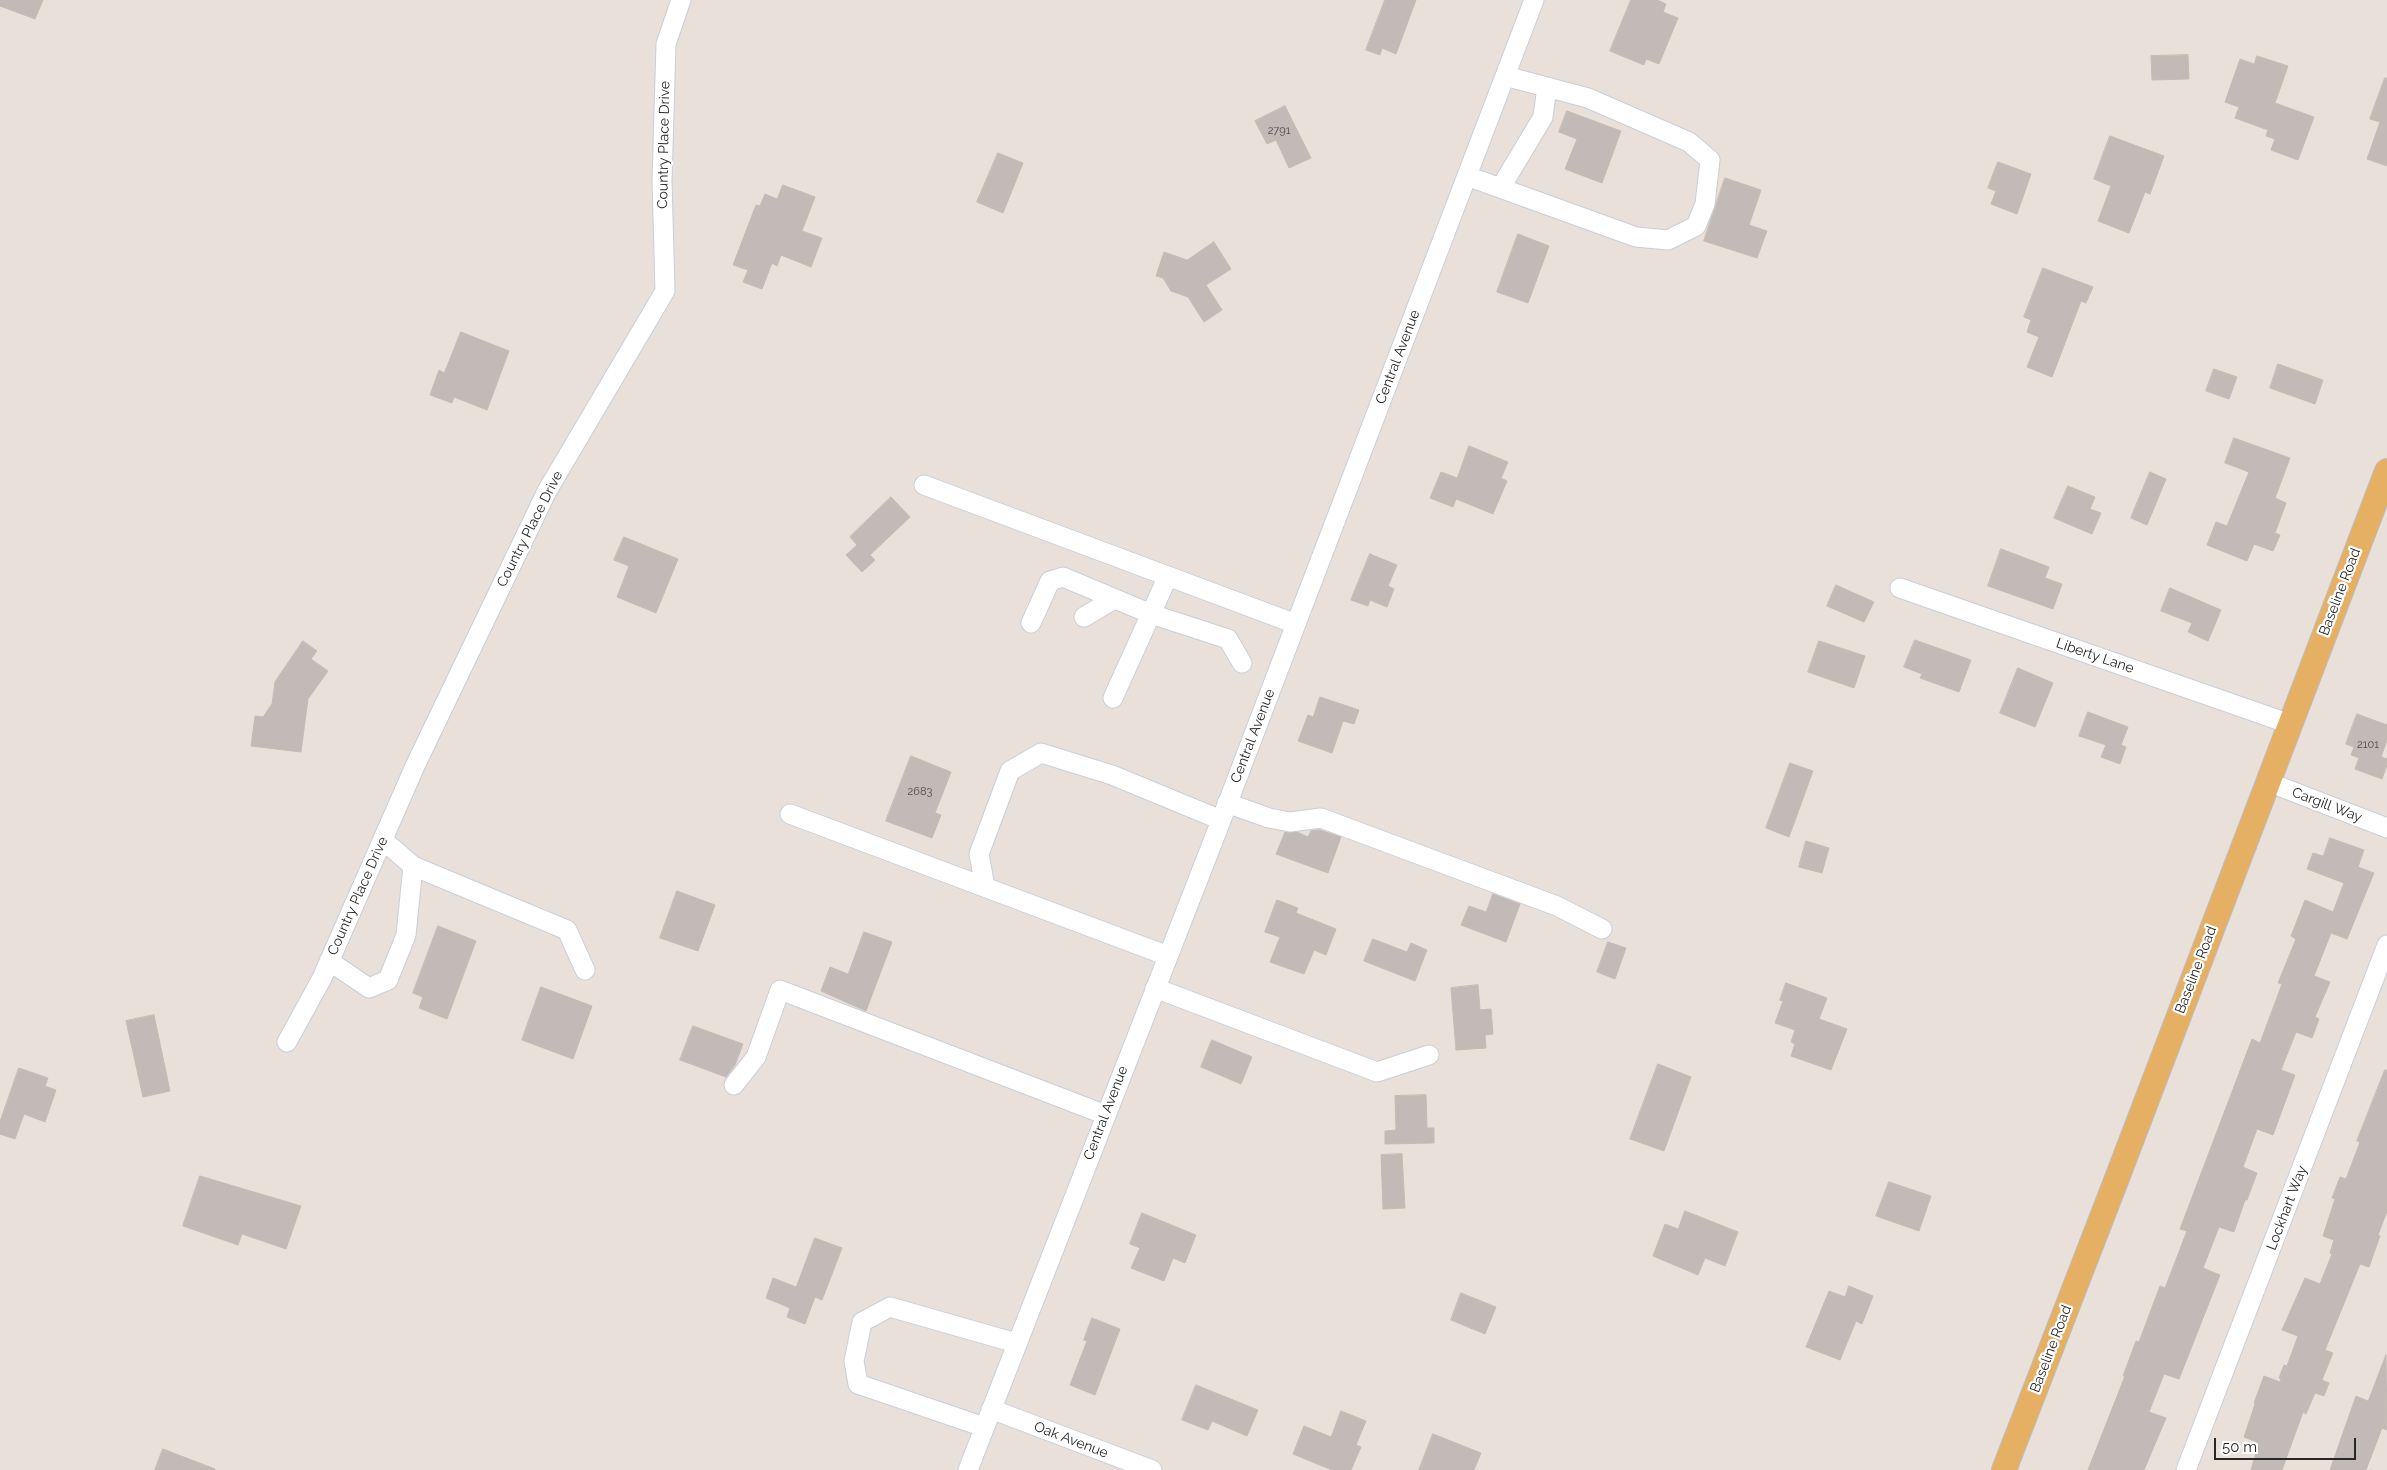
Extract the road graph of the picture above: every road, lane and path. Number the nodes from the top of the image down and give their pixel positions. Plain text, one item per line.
1 (681, 0) edge
2 (1534, 0) edge
3 (1505, 76) junction
4 (1548, 87) junction
5 (1467, 176) junction
6 (1501, 188) junction
7 (2387, 471) edge
8 (924, 485) dead end
9 (1168, 576) junction
10 (1900, 588) dead end
11 (1114, 598) junction
12 (1151, 614) junction
13 (1084, 617) dead end
14 (1031, 623) dead end
15 (1296, 624) junction
16 (1242, 663) dead end
17 (1113, 698) dead end
18 (2290, 724) junction
19 (2268, 782) junction
20 (1224, 811) junction
21 (790, 814) dead end
22 (2387, 828) edge
23 (382, 840) junction
24 (414, 866) junction
25 (985, 887) junction
26 (1602, 929) dead end
27 (2387, 945) edge
28 (1168, 956) junction
29 (329, 962) junction
30 (585, 970) dead end
31 (1155, 988) junction
32 (287, 1042) dead end
33 (1429, 1055) dead end
34 (734, 1085) dead end
35 (1106, 1115) junction
36 (1016, 1344) junction
37 (988, 1418) junction
38 (968, 1470) edge
39 (1152, 1470) edge
40 (2004, 1470) edge
41 (2186, 1470) edge

1 - 23 street, Country Place Drive
2 - 3 street, Central Avenue
3 - 4 street
3 - 5 street, Central Avenue
4 - 6 street
4 - 6 street
5 - 6 street
5 - 15 street, Central Avenue
7 - 18 main road, Baseline Road
8 - 9 street
9 - 12 street
9 - 15 street
10 - 18 street, Liberty Lane
11 - 12 street
11 - 13 street
11 - 14 street
12 - 16 street
12 - 17 street
15 - 20 street, Central Avenue
18 - 19 main road, Baseline Road
19 - 22 street, Cargill Way
19 - 40 main road, Baseline Road
20 - 25 street
20 - 26 street
20 - 28 street, Central Avenue
21 - 25 street
23 - 24 street
23 - 29 street, Country Place Drive
24 - 29 street
24 - 30 street
25 - 28 street
27 - 41 street, Lockhart Way
28 - 31 street, Central Avenue
29 - 32 street, Country Place Drive
31 - 33 street
31 - 35 street, Central Avenue
34 - 35 street
35 - 36 street, Central Avenue
36 - 37 street, Central Avenue
36 - 37 street, Oak Avenue
37 - 38 street, Central Avenue
37 - 39 street, Oak Avenue

